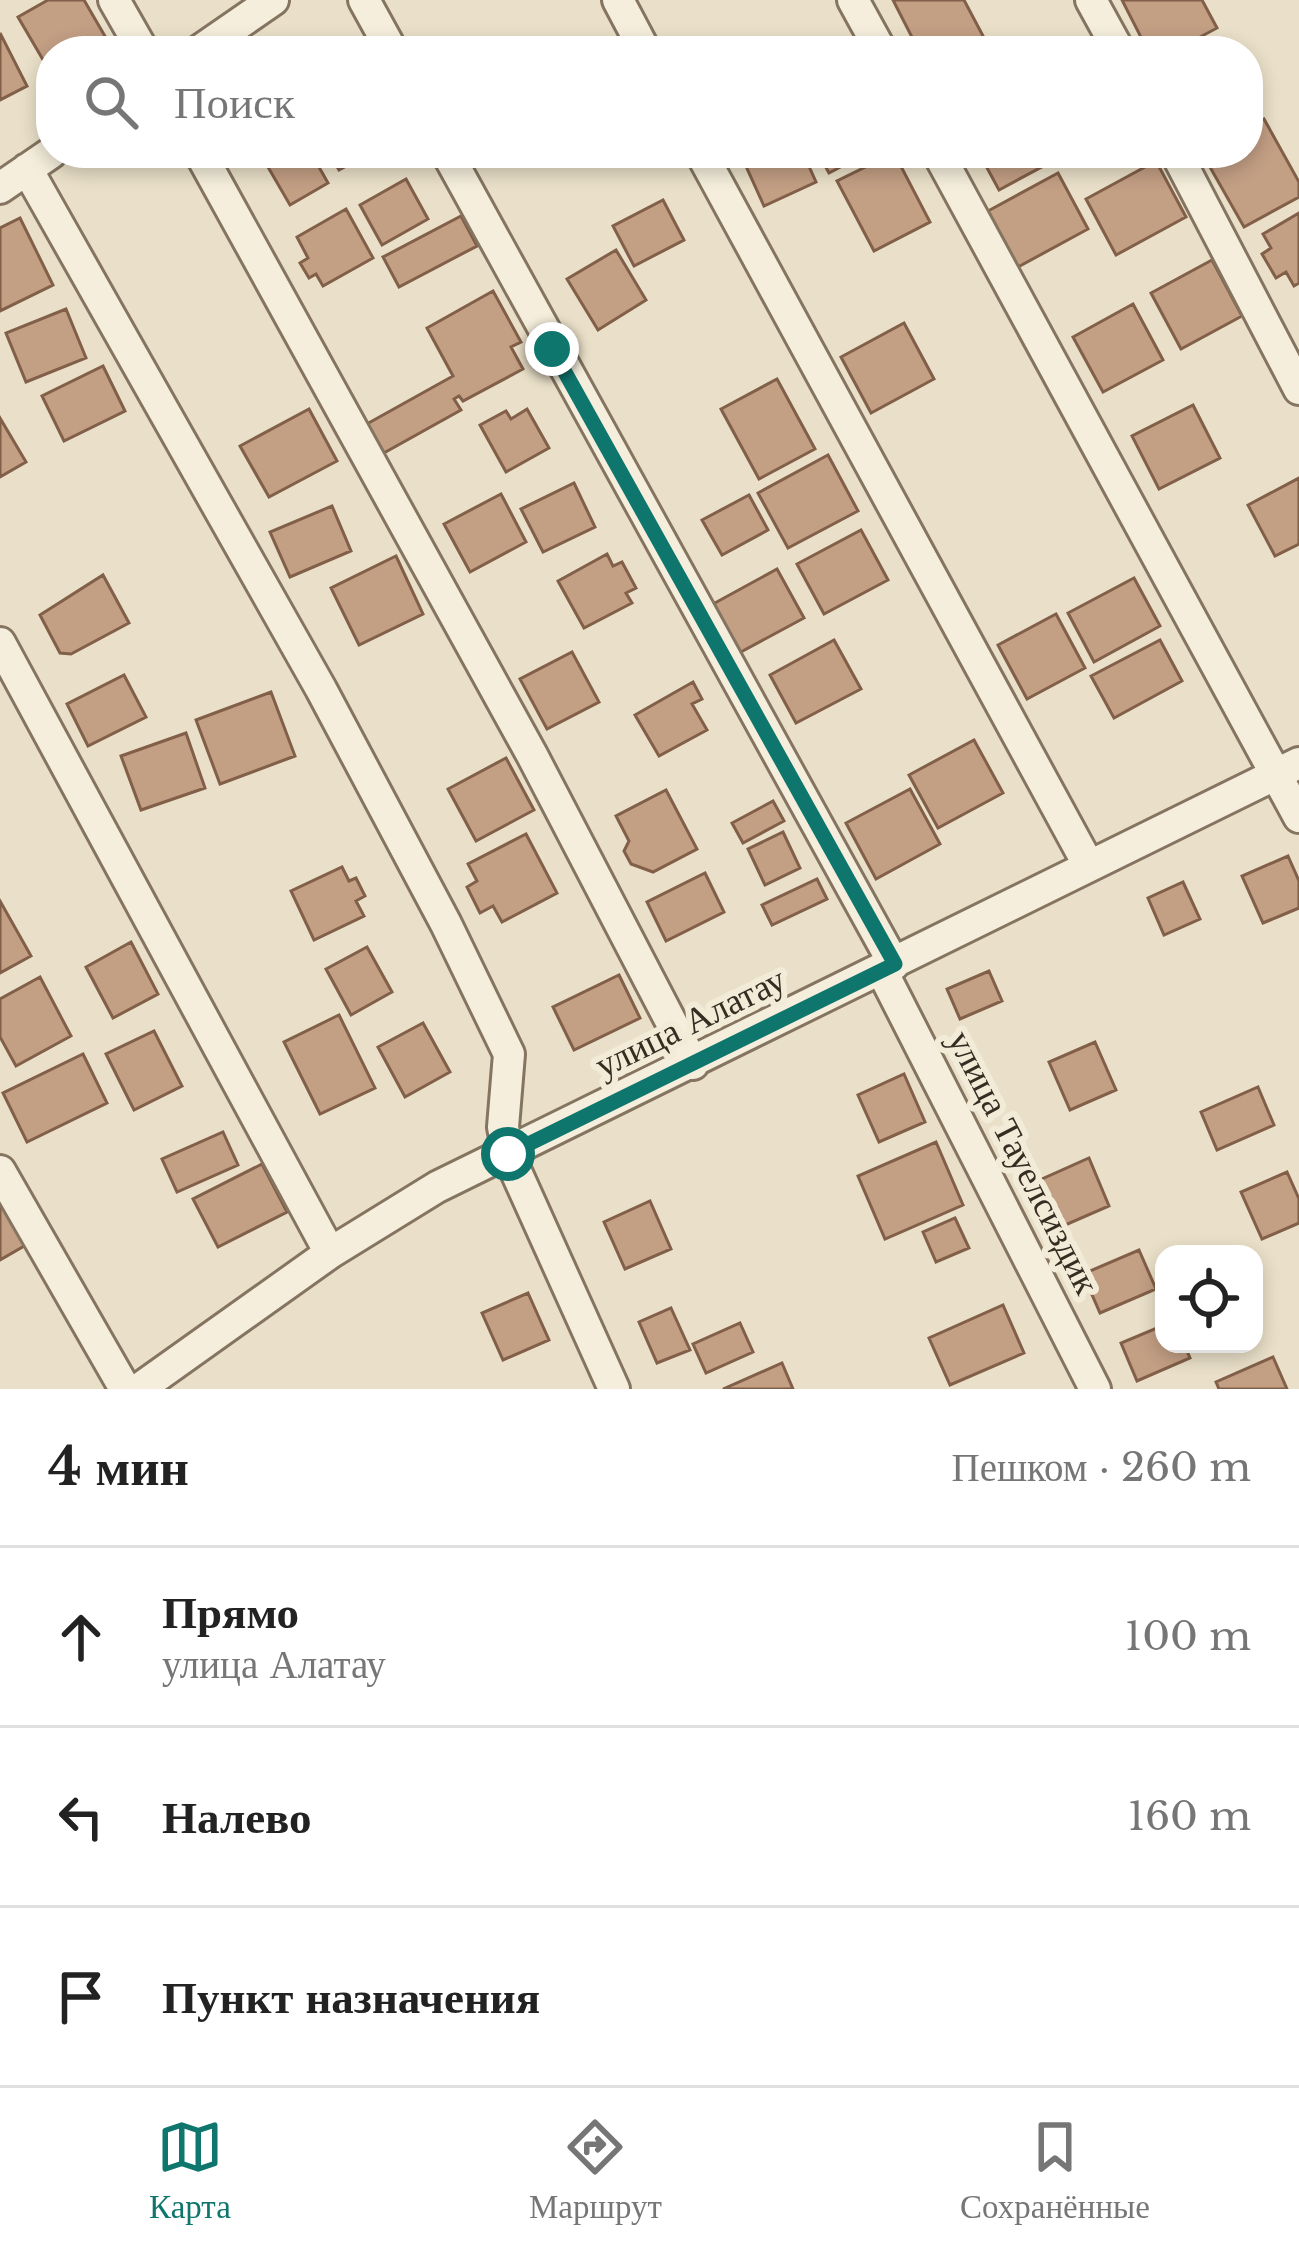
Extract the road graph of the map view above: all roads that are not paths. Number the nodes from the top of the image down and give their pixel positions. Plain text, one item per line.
1 (114, 0) edge
2 (273, 0) edge
3 (364, 0) edge
4 (618, 0) edge
5 (853, 0) edge
6 (1091, 0) edge
7 (134, 36) edge
8 (221, 36) edge
9 (384, 36) edge
10 (637, 36) edge
11 (873, 36) edge
12 (1111, 36) edge
13 (36, 163) edge
14 (43, 168) edge
15 (208, 168) edge
16 (455, 168) edge
17 (709, 168) edge
18 (947, 168) edge
19 (1184, 168) edge
20 (0, 188) edge
21 (1299, 389) edge
22 (0, 643) edge
23 (1288, 767) edge
24 (1299, 817) edge
25 (1089, 866) junction
26 (888, 967) junction
27 (692, 1064) junction
28 (508, 1154) junction
29 (0, 1171) edge
30 (330, 1253) junction
31 (124, 1389) edge
32 (139, 1389) edge
33 (614, 1389) edge
34 (1095, 1389) edge

1 - 7 street
2 - 8 street
3 - 9 street
4 - 10 street
5 - 11 street
6 - 12 street
13 - 20 street
14 - 28 street
15 - 27 street
16 - 26 street, улица Тауелсиздик
17 - 25 street
18 - 23 street
19 - 21 street
22 - 30 street
23 - 24 street
23 - 25 street, улица Алатау
25 - 26 street, улица Алатау
26 - 27 street, улица Алатау
26 - 34 street, улица Тауелсиздик
27 - 28 street, улица Алатау
28 - 30 street, улица Алатау
28 - 33 street
29 - 31 street
30 - 32 street, улица Алатау

